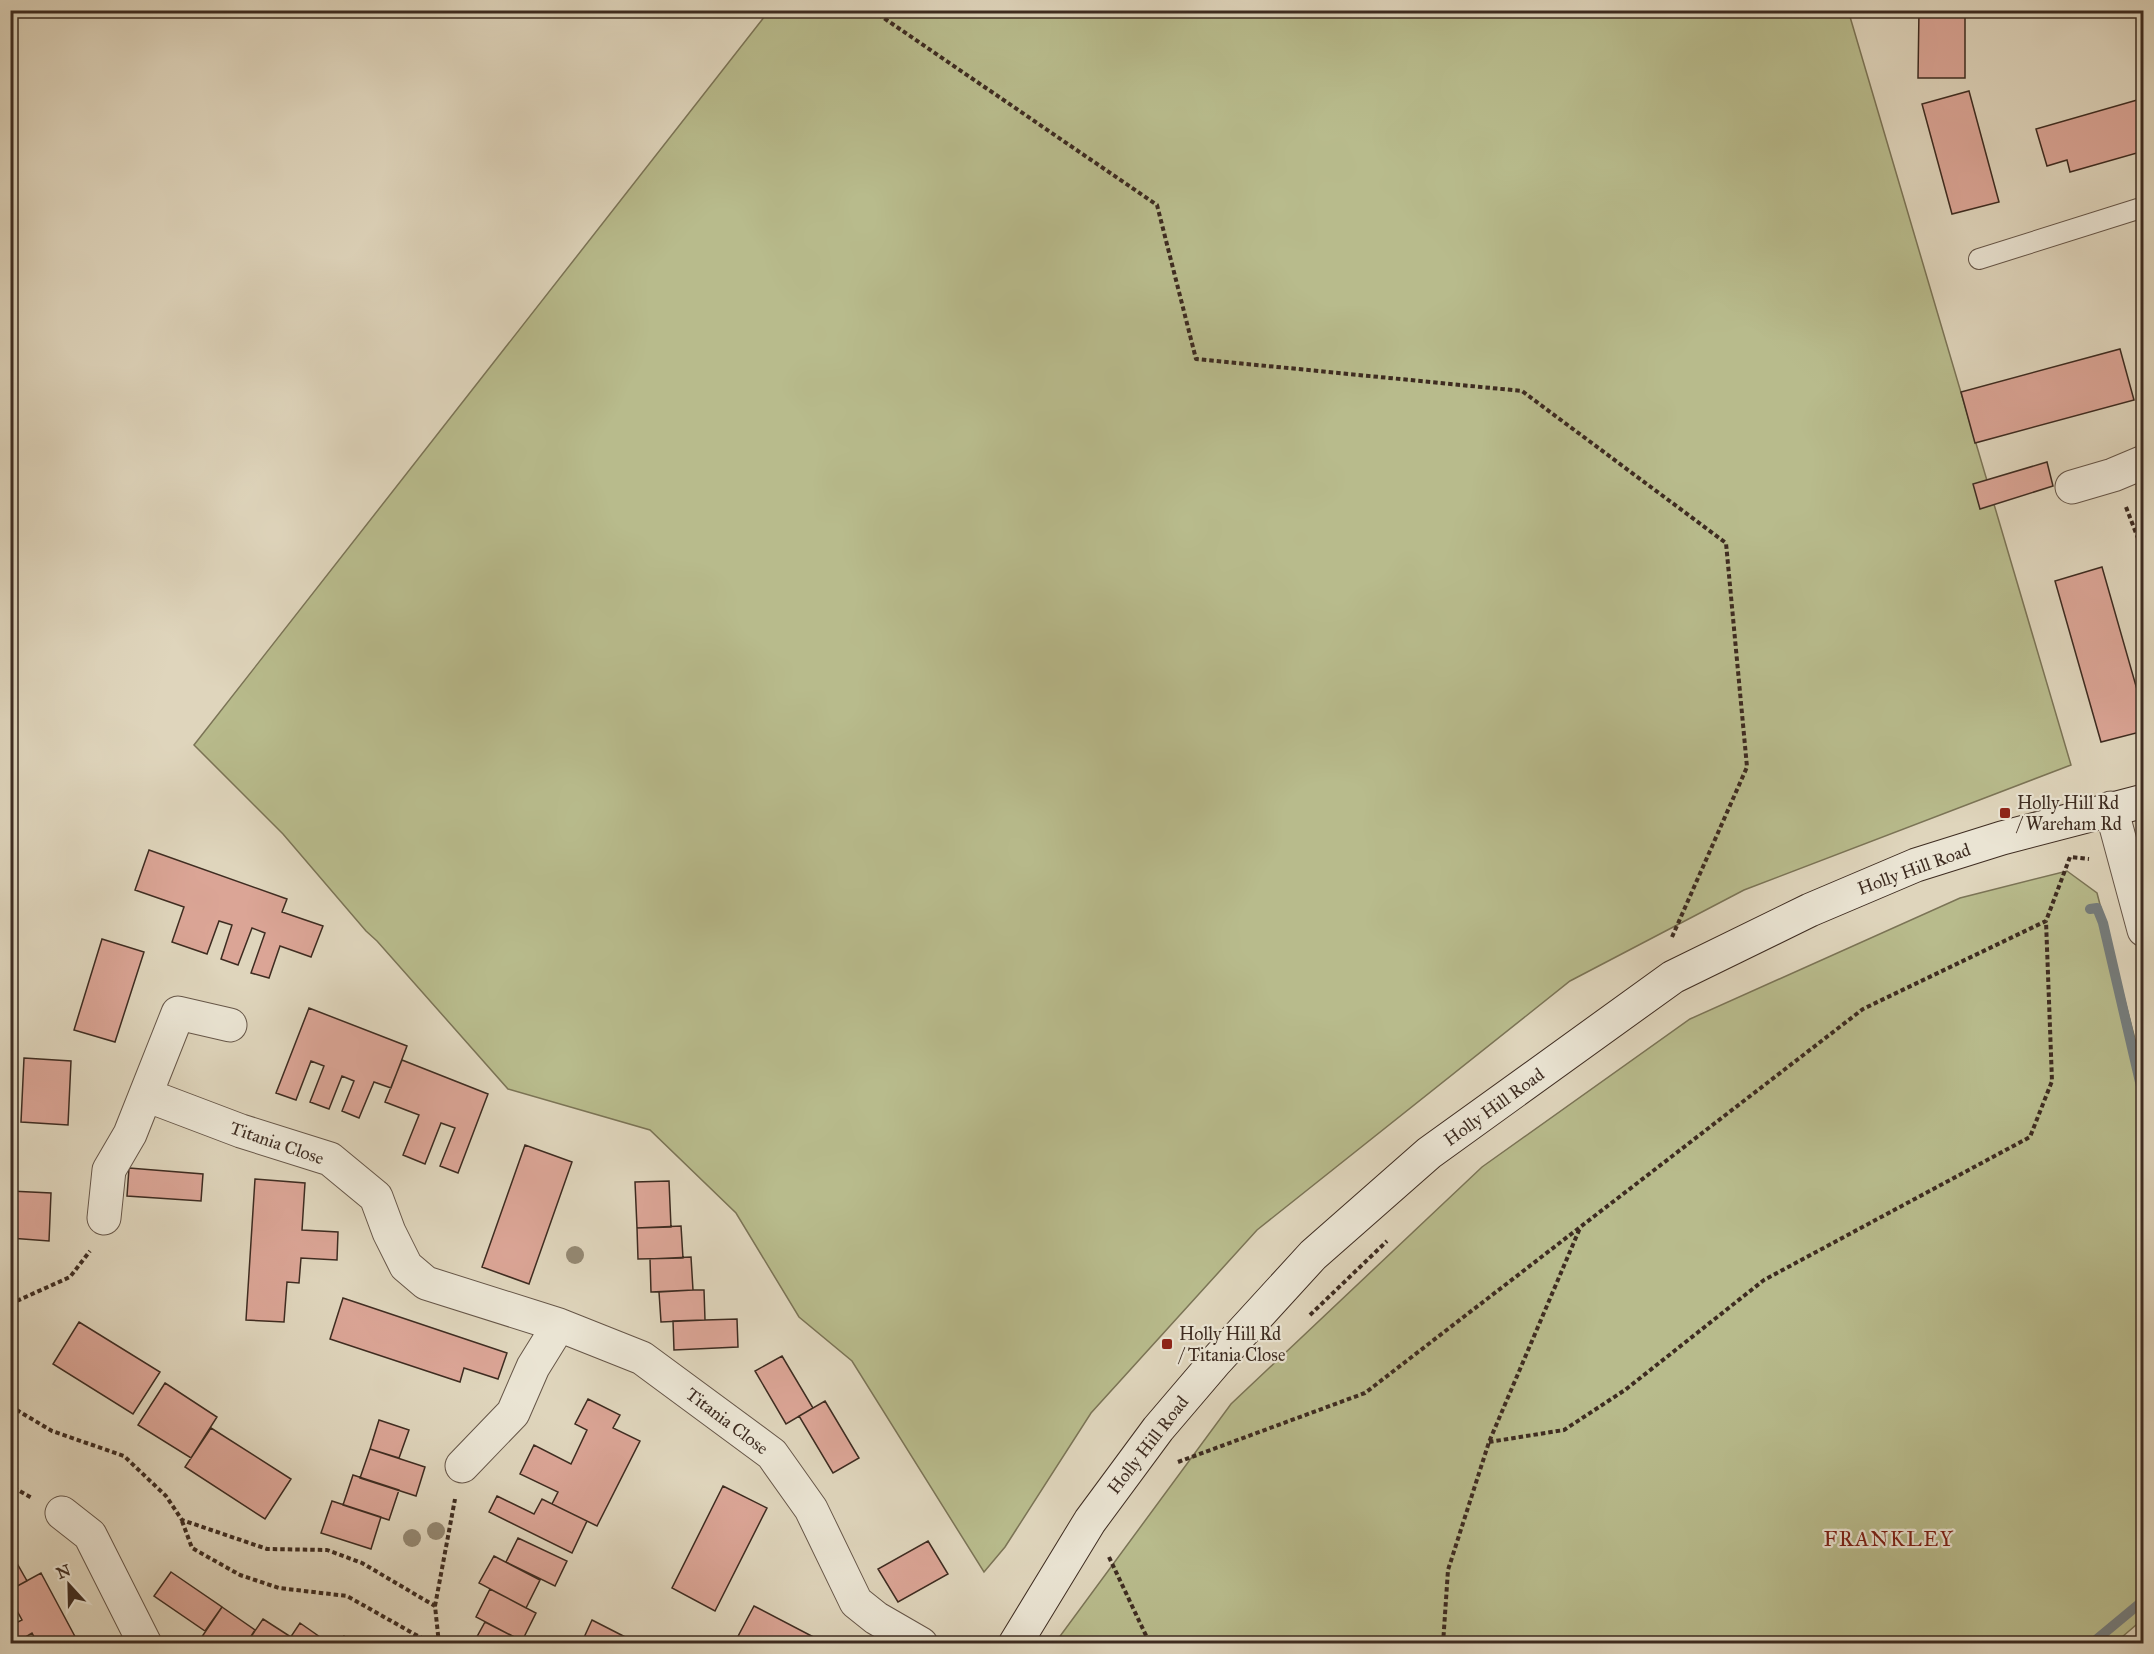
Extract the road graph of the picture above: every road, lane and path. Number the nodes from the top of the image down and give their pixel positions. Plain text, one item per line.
1 (872, 10) edge
2 (2144, 207) edge
3 (1979, 259) dead end
4 (2144, 462) edge
5 (2113, 475) junction
6 (2073, 487) dead end
7 (2144, 554) edge
8 (2144, 801) edge
9 (2111, 808) junction
10 (2070, 857) junction
11 (2059, 860) dead end
12 (2126, 863) junction
13 (2046, 921) junction
14 (2144, 930) edge
15 (1668, 945) dead end
16 (230, 1025) dead end
17 (146, 1095) junction
18 (104, 1218) joint
19 (1581, 1226) junction
20 (1395, 1233) dead end
21 (10, 1304) edge
22 (1302, 1323) dead end
23 (559, 1325) junction
24 (10, 1406) edge
25 (1490, 1442) junction
26 (1177, 1456) dead end
27 (462, 1466) joint
28 (62, 1514) dead end
29 (182, 1520) junction
30 (1100, 1560) dead end
31 (435, 1606) junction
32 (145, 1644) edge
33 (432, 1644) edge
34 (439, 1644) edge
35 (921, 1644) edge
36 (1015, 1644) edge
37 (1150, 1644) edge
38 (1443, 1644) edge

1 - 15 path
2 - 3 lane
4 - 5 street
5 - 6 street
5 - 7 path
8 - 9 street, Holly Hill Road
9 - 12 street
9 - 36 street, Holly Hill Road
10 - 11 path
10 - 12 path
10 - 13 path
12 - 14 street
13 - 19 path
13 - 25 path
16 - 17 street
17 - 18 street
17 - 23 street, Titania Close
18 - 21 path
19 - 25 path
19 - 26 path
20 - 22 path
23 - 27 street
23 - 35 street, Titania Close
24 - 29 path
25 - 38 path
27 - 31 path
28 - 32 street
29 - 31 path
29 - 33 path
30 - 37 path
31 - 34 path

